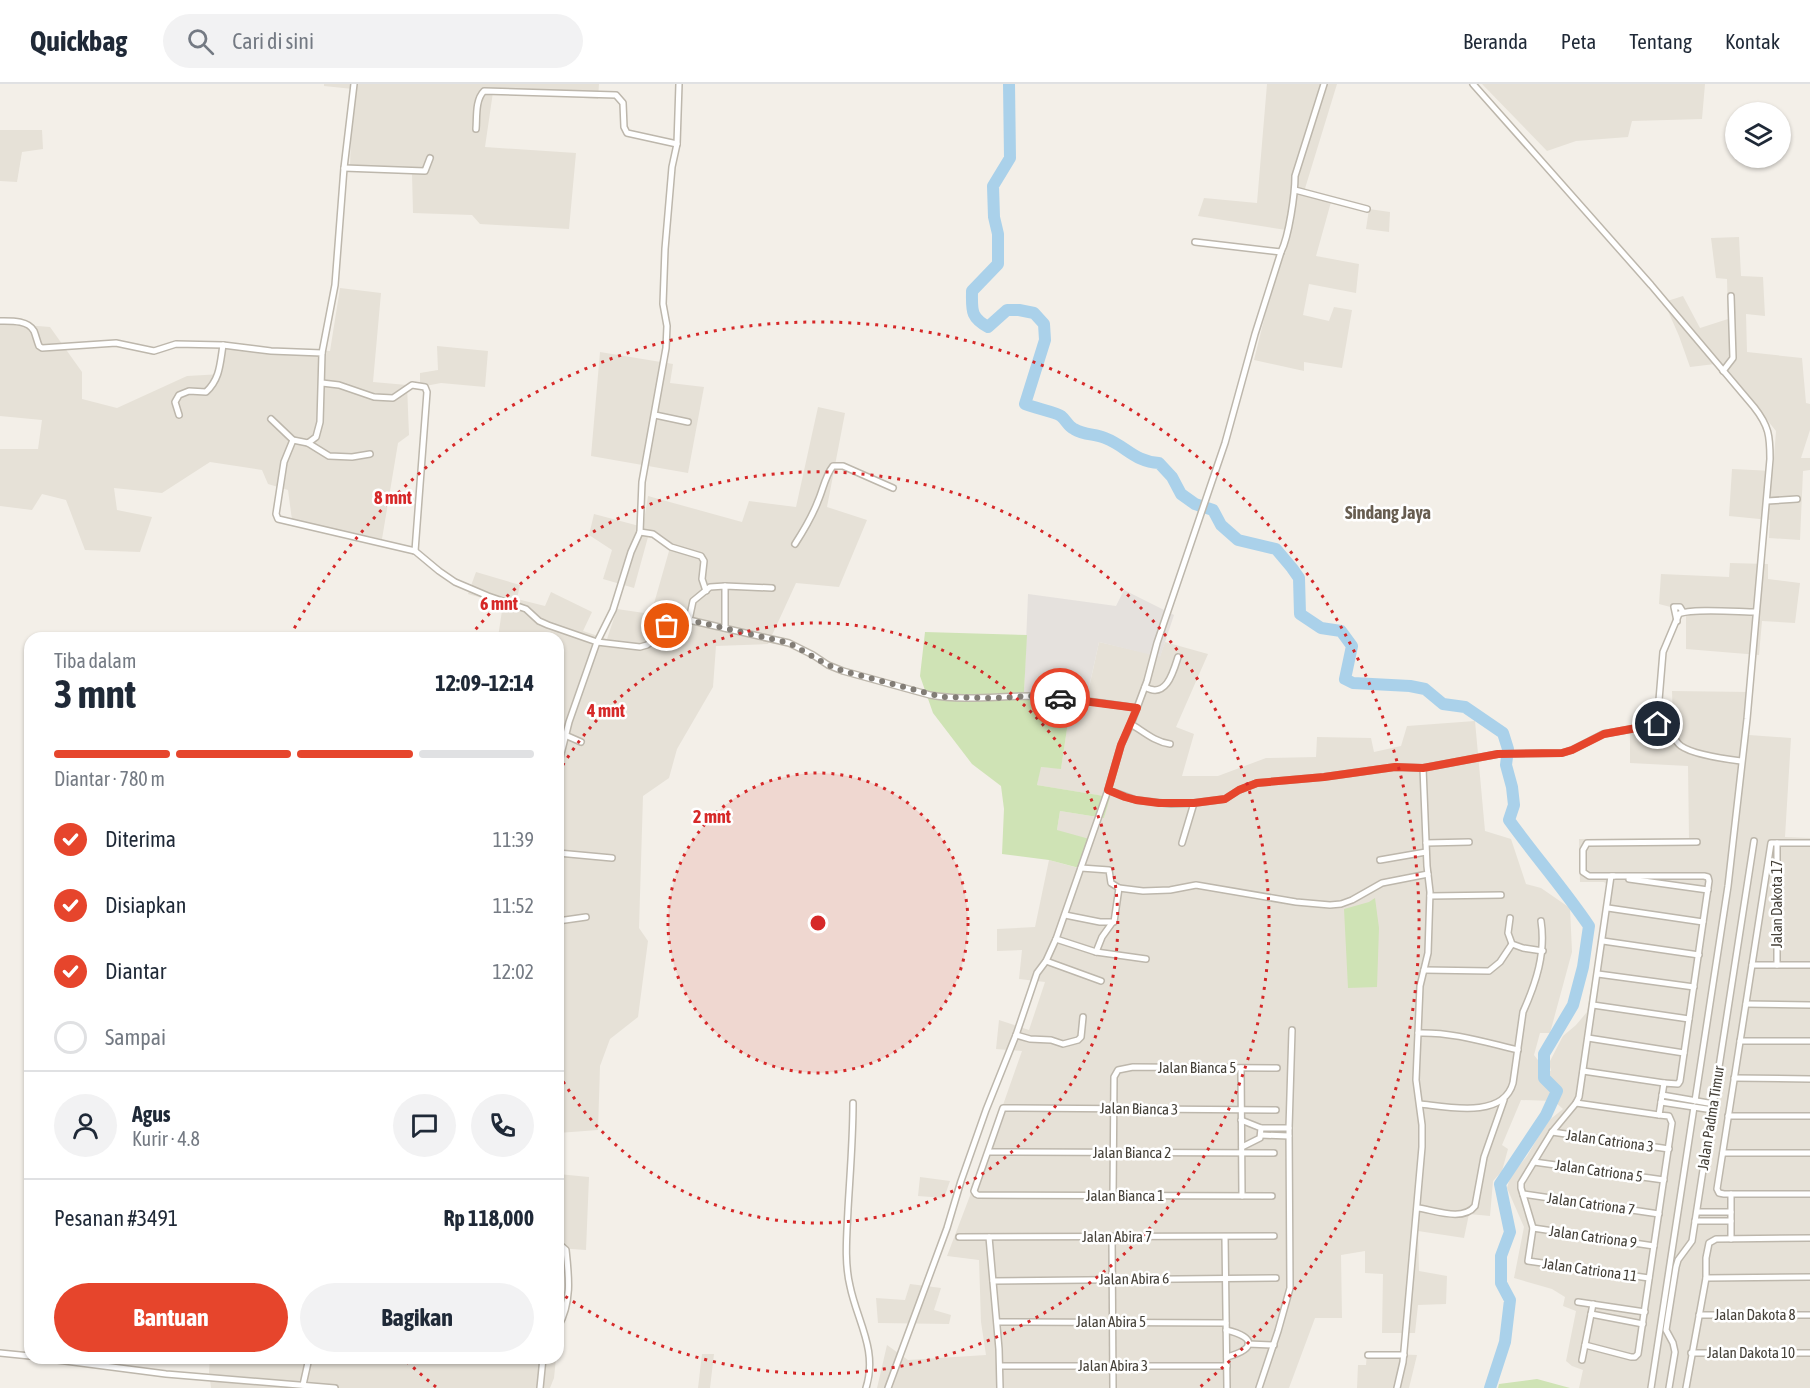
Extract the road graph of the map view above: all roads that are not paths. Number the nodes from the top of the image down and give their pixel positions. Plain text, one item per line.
1 (354, 84) edge
2 (680, 84) edge
3 (1324, 84) edge
4 (1473, 84) edge
5 (476, 129) dead end
6 (676, 144) junction
7 (430, 158) dead end
8 (344, 168) junction
9 (1295, 190) junction
10 (1367, 210) dead end
11 (1195, 242) dead end
12 (1281, 252) junction
13 (1731, 296) dead end
14 (0, 321) edge
15 (223, 345) junction
16 (322, 352) junction
17 (1723, 371) junction
18 (322, 383) junction
19 (179, 415) dead end
20 (656, 415) junction
21 (271, 420) dead end
22 (688, 422) dead end
23 (293, 440) junction
24 (308, 443) junction
25 (370, 454) dead end
26 (893, 488) dead end
27 (1797, 499) dead end
28 (1767, 501) junction
29 (640, 532) junction
30 (795, 544) dead end
31 (415, 551) junction
32 (725, 586) junction
33 (772, 588) dead end
34 (706, 591) junction
35 (1683, 612) junction
36 (1756, 612) junction
37 (689, 620) junction
38 (1677, 621) junction
39 (725, 627) junction
40 (597, 642) junction
41 (1178, 657) dead end
42 (1145, 687) junction
43 (1137, 708) junction
44 (1131, 724) junction
45 (1658, 724) junction
46 (565, 735) junction
47 (564, 739) edge
48 (581, 742) dead end
49 (1170, 744) dead end
50 (1741, 761) junction
51 (1423, 768) junction
52 (1108, 790) junction
53 (1194, 803) junction
54 (1754, 841) dead end
55 (1469, 842) dead end
56 (1697, 842) dead end
57 (1182, 843) dead end
58 (1426, 843) junction
59 (1777, 843) junction
60 (1810, 843) edge
61 (1426, 852) junction
62 (564, 854) edge
63 (612, 858) dead end
64 (1380, 860) dead end
65 (1081, 868) junction
66 (1428, 874) junction
67 (1611, 876) junction
68 (1119, 888) junction
69 (1708, 890) junction
70 (1501, 895) dead end
71 (1430, 896) junction
72 (1608, 908) junction
73 (1065, 915) junction
74 (586, 917) dead end
75 (1510, 918) dead end
76 (564, 920) edge
77 (1541, 921) dead end
78 (1703, 922) junction
79 (1112, 923) junction
80 (1056, 939) junction
81 (1603, 941) junction
82 (1512, 944) junction
83 (1543, 951) junction
84 (1096, 952) junction
85 (1699, 955) junction
86 (1146, 959) dead end
87 (1047, 962) junction
88 (1752, 965) junction
89 (1777, 965) junction
90 (1810, 965) edge
91 (1424, 970) junction
92 (1598, 974) junction
93 (1101, 981) dead end
94 (1694, 987) junction
95 (1746, 1004) junction
96 (1593, 1005) junction
97 (1810, 1005) edge
98 (1083, 1017) dead end
99 (1689, 1019) junction
100 (1292, 1030) dead end
101 (1418, 1033) junction
102 (1016, 1035) junction
103 (1588, 1038) junction
104 (1740, 1041) junction
105 (1810, 1041) edge
106 (1518, 1050) junction
107 (1684, 1053) junction
108 (1241, 1068) junction
109 (1277, 1068) dead end
110 (1583, 1071) junction
111 (1734, 1078) junction
112 (1810, 1079) edge
113 (1664, 1083) junction
114 (1662, 1095) junction
115 (1505, 1098) junction
116 (1660, 1102) junction
117 (1685, 1102) junction
118 (853, 1103) dead end
119 (1576, 1103) junction
120 (1420, 1104) junction
121 (1695, 1104) junction
122 (1713, 1107) junction
123 (1114, 1108) junction
124 (1241, 1110) junction
125 (1276, 1110) dead end
126 (1659, 1114) junction
127 (1728, 1116) junction
128 (1810, 1116) edge
129 (1241, 1120) junction
130 (1261, 1128) junction
131 (1280, 1128) junction
132 (1289, 1128) junction
133 (1552, 1132) junction
134 (1261, 1135) junction
135 (1280, 1136) junction
136 (1289, 1136) junction
137 (1668, 1149) junction
138 (1242, 1150) junction
139 (989, 1152) junction
140 (1113, 1153) junction
141 (1274, 1153) dead end
142 (1723, 1153) junction
143 (1810, 1154) edge
144 (1534, 1162) junction
145 (1664, 1180) junction
146 (1523, 1194) junction
147 (1731, 1194) junction
148 (1810, 1194) edge
149 (1113, 1196) junction
150 (1242, 1196) junction
151 (1272, 1196) dead end
152 (1418, 1208) junction
153 (1697, 1212) junction
154 (1731, 1212) junction
155 (1659, 1214) junction
156 (1695, 1221) junction
157 (1731, 1221) junction
158 (1533, 1228) junction
159 (1274, 1236) dead end
160 (959, 1237) dead end
161 (989, 1237) junction
162 (1112, 1237) junction
163 (1226, 1237) junction
164 (1810, 1238) edge
165 (1731, 1239) junction
166 (1654, 1246) junction
167 (564, 1248) edge
168 (1810, 1277) edge
169 (1226, 1278) junction
170 (1276, 1278) dead end
171 (1649, 1278) junction
172 (1706, 1278) junction
173 (1112, 1280) junction
174 (993, 1281) junction
175 (1578, 1302) dead end
176 (1593, 1304) junction
177 (1644, 1312) junction
178 (564, 1314) edge
179 (1591, 1314) junction
180 (1699, 1315) junction
181 (1810, 1315) edge
182 (996, 1322) junction
183 (1112, 1322) junction
184 (1226, 1323) junction
185 (1643, 1324) junction
186 (1226, 1330) junction
187 (1248, 1344) junction
188 (1274, 1345) junction
189 (1585, 1345) junction
190 (0, 1353) edge
191 (1691, 1353) junction
192 (1810, 1353) edge
193 (1368, 1354) dead end
194 (24, 1355) edge
195 (1404, 1355) junction
196 (1227, 1357) junction
197 (1582, 1360) dead end
198 (88, 1364) edge
199 (308, 1364) edge
200 (542, 1364) edge
201 (1000, 1366) junction
202 (1113, 1366) junction
203 (1227, 1366) junction
204 (303, 1385) junction
205 (335, 1388) edge
206 (540, 1388) edge
207 (866, 1388) edge
208 (888, 1388) edge
209 (1000, 1388) edge
210 (1113, 1388) edge
211 (1227, 1388) edge
212 (1259, 1388) edge
213 (1397, 1388) edge
214 (1651, 1388) edge
215 (1669, 1388) edge
216 (1686, 1388) edge

1 - 8 street
2 - 6 street
3 - 9 street
4 - 17 street
5 - 6 street
6 - 20 street
7 - 8 street
8 - 16 street
9 - 10 street
9 - 12 street
11 - 12 street
12 - 42 street
13 - 17 street
14 - 15 street
15 - 16 street
15 - 19 street
16 - 18 street
17 - 28 street
18 - 24 street
18 - 31 street
20 - 22 street
20 - 29 street
21 - 23 street
23 - 24 street
23 - 31 street
24 - 25 street
26 - 30 street
27 - 28 street
28 - 36 street
29 - 34 street
29 - 40 street
31 - 40 street
32 - 33 street
32 - 34 street
32 - 39 street
34 - 37 street
35 - 36 street
35 - 38 street
35 - 38 street
36 - 50 street
37 - 39 street
37 - 40 street
38 - 45 street
39 - 43 street
40 - 46 street
41 - 42 street
42 - 43 street
43 - 44 street
44 - 49 street
44 - 52 street
45 - 50 street
45 - 51 street
46 - 47 street
46 - 48 street
50 - 121 street
51 - 53 street
51 - 58 street
52 - 53 street
52 - 65 street
53 - 57 street
54 - 122 street, Jalan Padma Timur
55 - 58 street
56 - 67 street
58 - 61 street
59 - 60 street
59 - 88 street
59 - 89 street, Jalan Dakota 17
61 - 64 street
61 - 66 street
62 - 63 street
65 - 68 street
65 - 73 street
66 - 68 street
66 - 71 street
67 - 69 street
67 - 69 street
67 - 72 street
68 - 79 street
69 - 78 street
70 - 71 street
71 - 91 street
72 - 78 street
72 - 81 street
73 - 79 street
73 - 80 street
74 - 76 street
75 - 82 street
77 - 83 street
78 - 85 street
79 - 84 street
80 - 84 street
80 - 87 street
81 - 85 street
81 - 92 street
82 - 83 street
82 - 91 street
83 - 106 street
84 - 86 street
85 - 94 street
87 - 93 street
87 - 102 street
88 - 89 street
88 - 95 street
89 - 90 street
91 - 101 street
92 - 94 street
92 - 96 street
94 - 99 street
95 - 97 street
95 - 104 street
96 - 99 street
96 - 103 street
98 - 102 street
99 - 107 street
100 - 132 street
101 - 106 street
101 - 120 street
102 - 208 street
103 - 107 street
103 - 110 street
104 - 105 street
104 - 111 street
106 - 115 street
107 - 113 street
108 - 109 street, Jalan Bianca 5
108 - 123 street, Jalan Bianca 5
108 - 124 street
110 - 113 street
110 - 119 street
111 - 112 street
111 - 127 street
113 - 114 street
114 - 116 street
114 - 117 street
115 - 120 street
115 - 152 street
116 - 117 street
116 - 126 street
117 - 121 street
118 - 207 street
119 - 126 street
119 - 133 street
120 - 152 street
121 - 122 street
121 - 214 street
122 - 153 street, Jalan Padma Timur
123 - 124 street, Jalan Bianca 3
123 - 139 street, Jalan Bianca 3
123 - 140 street
124 - 125 street, Jalan Bianca 3
124 - 129 street
126 - 137 street
127 - 128 street
127 - 142 street
129 - 130 street
129 - 138 street
130 - 131 street
130 - 134 street
131 - 132 street
131 - 135 street
132 - 136 street
133 - 137 street, Jalan Catriona 3
133 - 144 street
134 - 135 street
134 - 138 street
135 - 136 street
136 - 188 street
137 - 145 street
138 - 140 street, Jalan Bianca 2
138 - 141 street, Jalan Bianca 2
138 - 150 street
139 - 140 street, Jalan Bianca 2
139 - 149 street, Jalan Bianca 1
140 - 149 street
142 - 143 street
142 - 147 street
144 - 145 street, Jalan Catriona 5
144 - 146 street
145 - 155 street
146 - 155 street, Jalan Catriona 7
146 - 158 street
147 - 148 street
147 - 154 street
149 - 150 street, Jalan Bianca 1
150 - 151 street, Jalan Bianca 1
152 - 195 street
153 - 154 street
153 - 156 street, Jalan Padma Timur
154 - 157 street
155 - 166 street
156 - 157 street
156 - 215 street, Jalan Padma Timur
157 - 165 street
158 - 166 street, Jalan Catriona 9
158 - 171 street, Jalan Catriona 11
159 - 163 street, Jalan Abira 7
160 - 161 street, Jalan Abira 7
161 - 162 street, Jalan Abira 7
161 - 174 street
162 - 163 street, Jalan Abira 7
162 - 173 street
163 - 169 street
164 - 165 street
165 - 172 street
166 - 171 street
167 - 178 street
168 - 172 street
169 - 170 street, Jalan Abira 6
169 - 173 street, Jalan Abira 6
169 - 184 street
171 - 177 street
172 - 180 street
173 - 174 street, Jalan Abira 6
173 - 183 street
174 - 182 street
175 - 176 street
176 - 177 street
176 - 179 street
177 - 185 street
179 - 185 street
179 - 189 street
180 - 181 street, Jalan Dakota 8
180 - 191 street
182 - 183 street, Jalan Abira 5
182 - 201 street
183 - 184 street, Jalan Abira 5
183 - 202 street
184 - 186 street
185 - 189 street
186 - 187 street
186 - 196 street
187 - 188 street
187 - 196 street
188 - 212 street
189 - 197 street
190 - 194 street
191 - 192 street, Jalan Dakota 10
191 - 216 street
193 - 195 street
195 - 213 street
196 - 203 street
198 - 204 street
199 - 204 street
200 - 206 street
201 - 202 street, Jalan Abira 3
201 - 209 street
202 - 203 street, Jalan Abira 3
202 - 210 street
203 - 211 street
204 - 205 street

